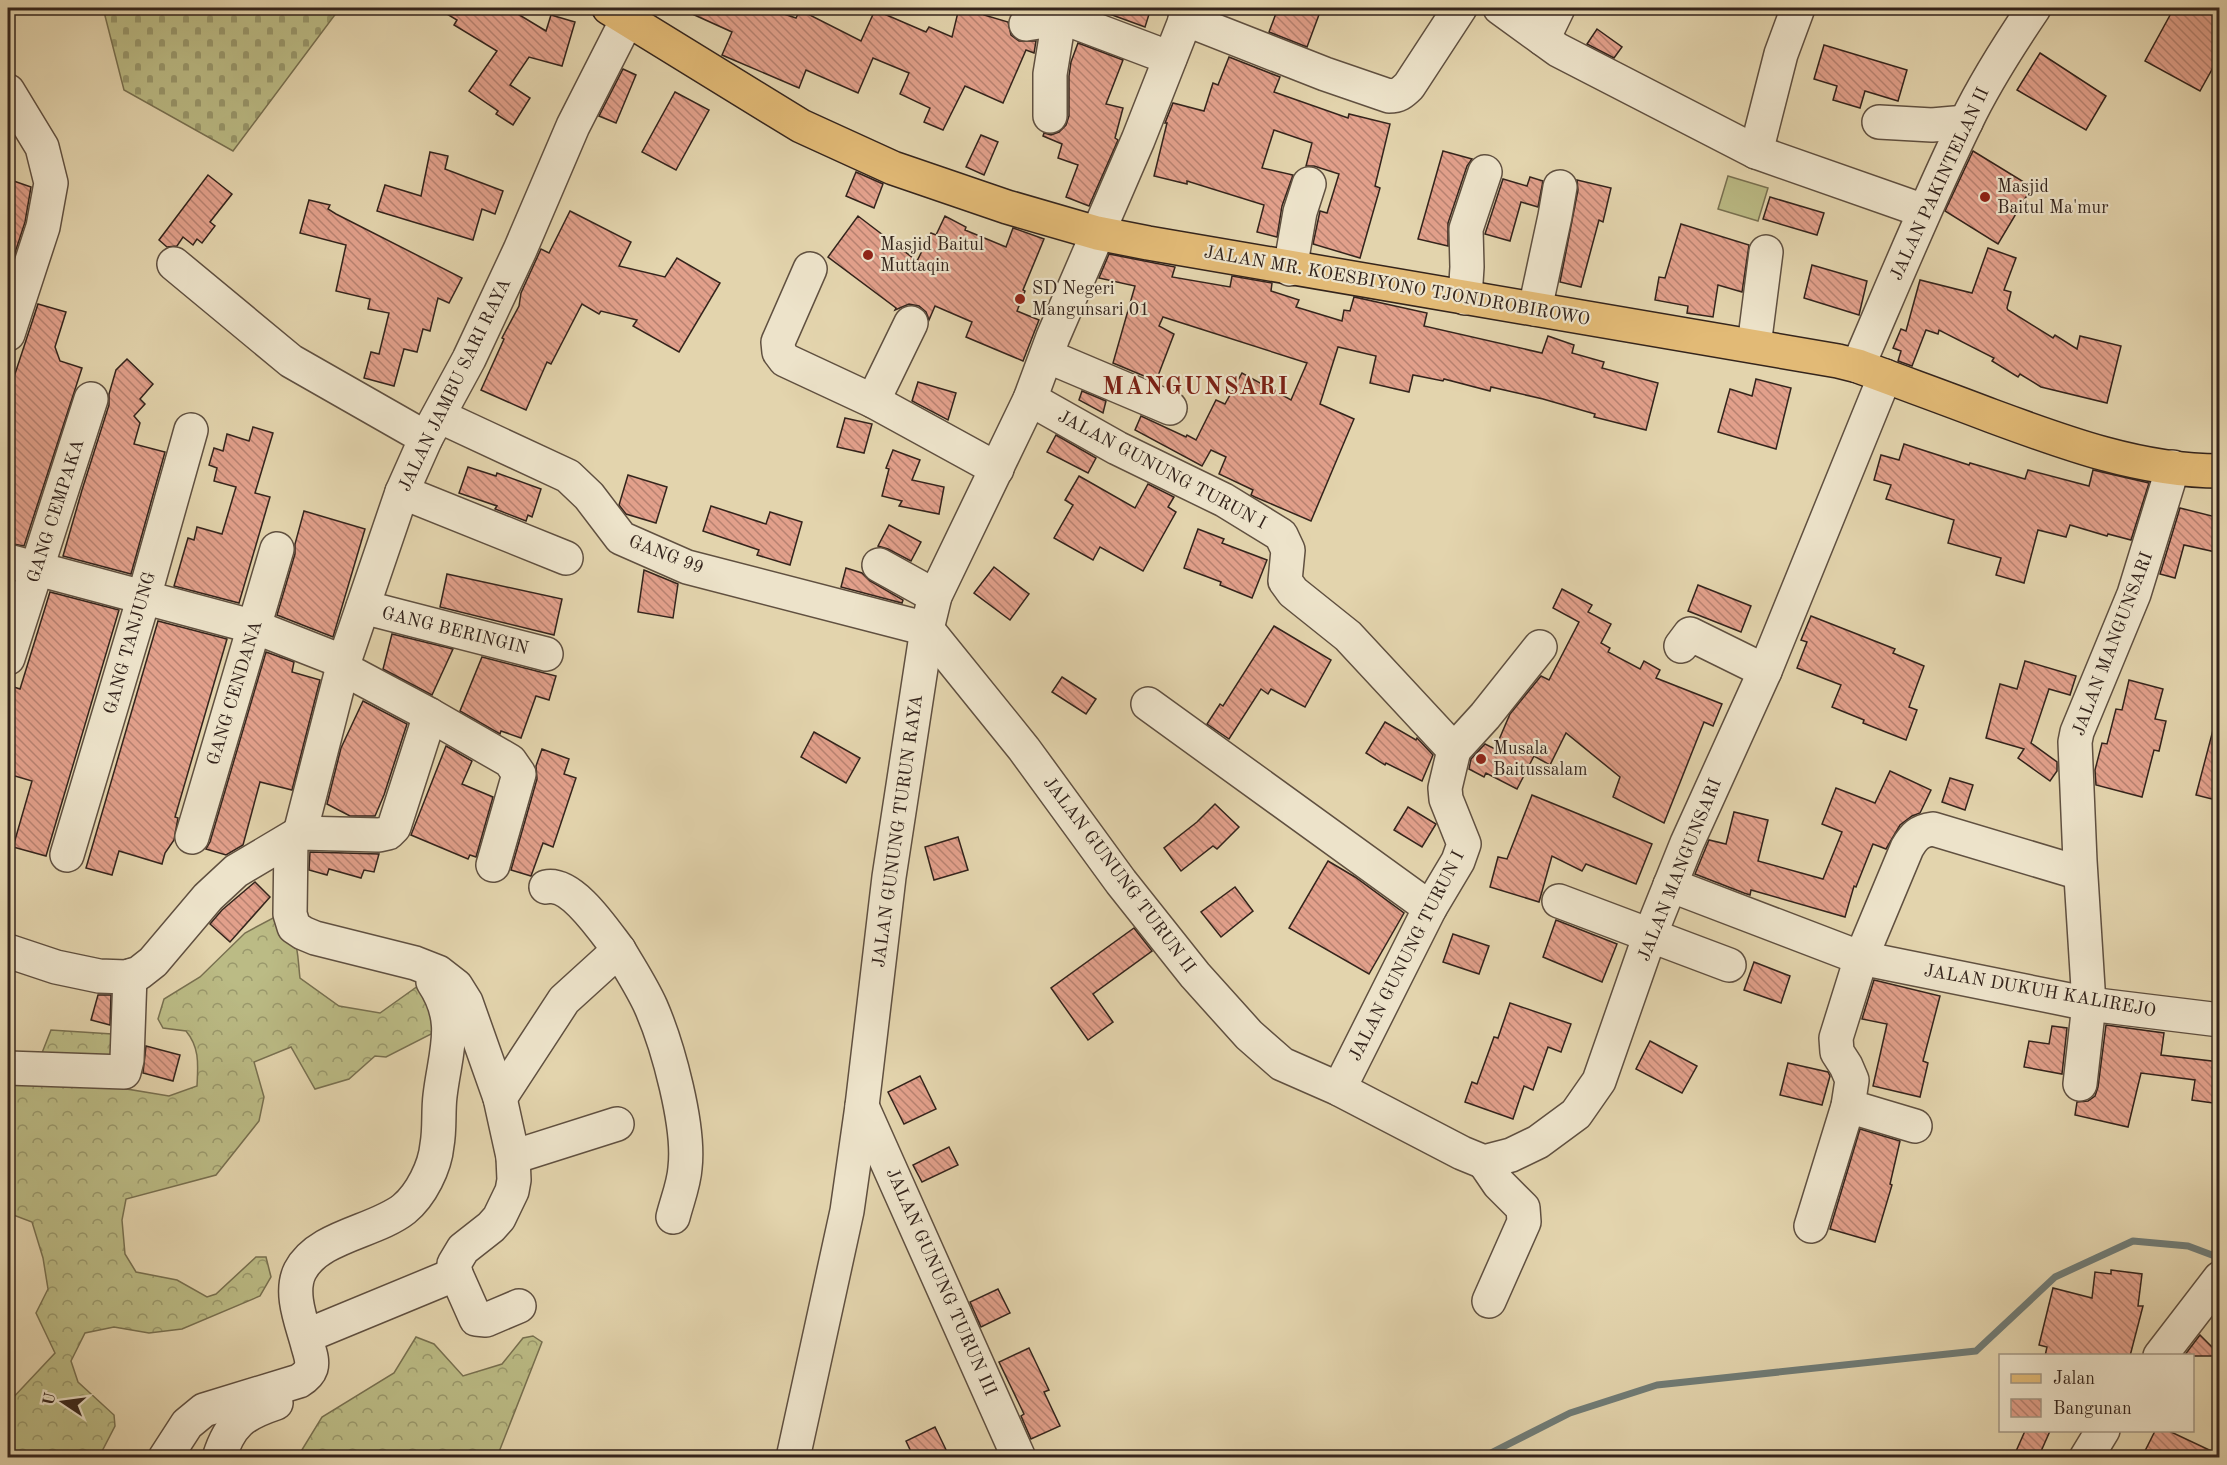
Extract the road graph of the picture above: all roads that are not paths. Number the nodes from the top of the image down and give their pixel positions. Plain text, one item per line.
1 (1460, 8) edge
2 (1500, 8) edge
3 (1558, 8) edge
4 (1798, 8) edge
5 (2034, 8) edge
6 (623, 11) edge
7 (1187, 13) edge
8 (1059, 19) junction
9 (1026, 24) dead end
10 (1543, 39) junction
11 (1170, 58) junction
12 (8, 91) edge
13 (1050, 116) dead end
14 (1879, 122) dead end
15 (1966, 122) junction
16 (1756, 152) junction
17 (1485, 172) dead end
18 (1309, 184) dead end
19 (1560, 187) dead end
20 (1924, 211) junction
21 (1097, 233) junction
22 (1766, 252) dead end
23 (174, 264) dead end
24 (810, 269) dead end
25 (1290, 269) junction
26 (1465, 298) junction
27 (1534, 309) junction
28 (911, 323) dead end
29 (8, 334) edge
30 (1754, 346) junction
31 (1047, 356) junction
32 (1871, 371) junction
33 (91, 399) dead end
34 (1030, 399) junction
35 (873, 401) junction
36 (1170, 408) dead end
37 (433, 427) junction
38 (191, 430) dead end
39 (2173, 467) junction
40 (997, 469) junction
41 (2220, 471) edge
42 (402, 492) junction
43 (277, 549) dead end
44 (566, 558) dead end
45 (23, 565) edge
46 (879, 565) dead end
47 (934, 596) junction
48 (144, 597) junction
49 (363, 608) junction
50 (255, 627) junction
51 (927, 629) junction
52 (1681, 646) dead end
53 (1540, 647) dead end
54 (546, 654) dead end
55 (8, 658) edge
56 (343, 665) junction
57 (1765, 671) junction
58 (1148, 704) dead end
59 (430, 715) junction
60 (1454, 750) junction
61 (192, 837) dead end
62 (296, 837) junction
63 (67, 855) dead end
64 (493, 865) dead end
65 (2080, 873) junction
66 (1670, 885) junction
67 (546, 887) dead end
68 (1559, 901) dead end
69 (1430, 908) junction
70 (1650, 935) junction
71 (619, 950) junction
72 (8, 951) edge
73 (1861, 958) junction
74 (415, 963) junction
75 (1729, 965) dead end
76 (130, 976) junction
77 (2089, 1004) junction
78 (2220, 1020) edge
79 (8, 1068) edge
80 (2080, 1084) dead end
81 (1339, 1089) junction
82 (500, 1098) junction
83 (862, 1106) junction
84 (1848, 1106) junction
85 (617, 1124) dead end
86 (1915, 1126) dead end
87 (513, 1157) junction
88 (1484, 1162) junction
89 (673, 1217) dead end
90 (1811, 1226) dead end
91 (456, 1274) junction
92 (2218, 1280) edge
93 (1489, 1301) dead end
94 (519, 1306) dead end
95 (306, 1336) junction
96 (2162, 1354) edge
97 (311, 1368) junction
98 (2102, 1432) edge
99 (165, 1458) edge
100 (219, 1458) edge
101 (793, 1458) edge
102 (1019, 1458) edge
103 (2086, 1458) edge

1 - 7 street
2 - 10 street
3 - 10 street
4 - 16 street
5 - 15 street, JALAN PAKINTELAN II
6 - 21 main road, JALAN MR. KOESBIYONO TJONDROBIROWO
6 - 37 street, JALAN JAMBU SARI RAYA
7 - 11 street, JALAN GUNUNG TURUN RAYA
8 - 9 street
8 - 11 street
8 - 13 street
10 - 16 street
11 - 21 street, JALAN GUNUNG TURUN RAYA
12 - 29 street
14 - 15 street
15 - 20 street, JALAN PAKINTELAN II
16 - 20 street
17 - 26 street
18 - 25 street
19 - 27 street
20 - 32 street, JALAN PAKINTELAN II
21 - 25 main road, JALAN MR. KOESBIYONO TJONDROBIROWO
21 - 31 street, JALAN GUNUNG TURUN RAYA
22 - 30 street
23 - 37 street, GANG 99
24 - 35 street
25 - 26 main road, JALAN MR. KOESBIYONO TJONDROBIROWO
26 - 27 main road, JALAN MR. KOESBIYONO TJONDROBIROWO
27 - 30 main road, JALAN MR. KOESBIYONO TJONDROBIROWO
28 - 35 street
30 - 32 main road, JALAN MR. KOESBIYONO TJONDROBIROWO
31 - 34 street, JALAN GUNUNG TURUN RAYA
31 - 36 street
32 - 39 main road, JALAN MR. KOESBIYONO TJONDROBIROWO
32 - 57 street, JALAN MANGUNSARI
33 - 45 street, GANG CEMPAKA
34 - 40 street, JALAN GUNUNG TURUN RAYA
34 - 60 street, JALAN GUNUNG TURUN I
35 - 40 street
37 - 42 street, JALAN JAMBU SARI RAYA
37 - 51 street, GANG 99
38 - 48 street, GANG TANJUNG
39 - 41 main road, JALAN MR. KOESBIYONO TJONDROBIROWO
39 - 65 street, JALAN MANGUNSARI
40 - 47 street, JALAN GUNUNG TURUN RAYA
42 - 44 street
42 - 49 street, JALAN JAMBU SARI RAYA
43 - 50 street, GANG CENDANA
45 - 48 street
45 - 55 street, GANG CEMPAKA
46 - 47 street
47 - 51 street, JALAN GUNUNG TURUN RAYA
48 - 50 street
48 - 63 street, GANG TANJUNG
49 - 54 street, GANG BERINGIN
49 - 56 street, JALAN JAMBU SARI RAYA
50 - 56 street
50 - 61 street, GANG CENDANA
51 - 81 street, JALAN GUNUNG TURUN II
51 - 83 street, JALAN GUNUNG TURUN RAYA
52 - 57 street
53 - 60 street
56 - 59 street
56 - 62 street, JALAN JAMBU SARI RAYA
57 - 66 street, JALAN MANGUNSARI
58 - 69 street
59 - 62 street
59 - 64 street
60 - 69 street, JALAN GUNUNG TURUN I
62 - 74 street, JALAN JAMBU SARI RAYA
62 - 76 street
65 - 73 street
65 - 77 street, JALAN MANGUNSARI
66 - 70 street, JALAN MANGUNSARI
66 - 73 street, JALAN DUKUH KALIREJO
67 - 71 street
68 - 70 street
69 - 81 street, JALAN GUNUNG TURUN I
70 - 75 street
70 - 88 street, JALAN MANGUNSARI
71 - 82 street
71 - 89 street
72 - 76 street
73 - 77 street, JALAN DUKUH KALIREJO
73 - 84 street
74 - 82 street
74 - 95 street
76 - 79 street
77 - 78 street, JALAN DUKUH KALIREJO
77 - 80 street, JALAN MANGUNSARI
81 - 88 street
82 - 87 street
83 - 101 street, JALAN GUNUNG TURUN RAYA
83 - 102 street, JALAN GUNUNG TURUN III
84 - 86 street
84 - 90 street
85 - 87 street
87 - 91 street
88 - 93 street
91 - 94 street
91 - 95 street
92 - 96 street
95 - 97 street
97 - 99 street
97 - 100 street
98 - 103 street

